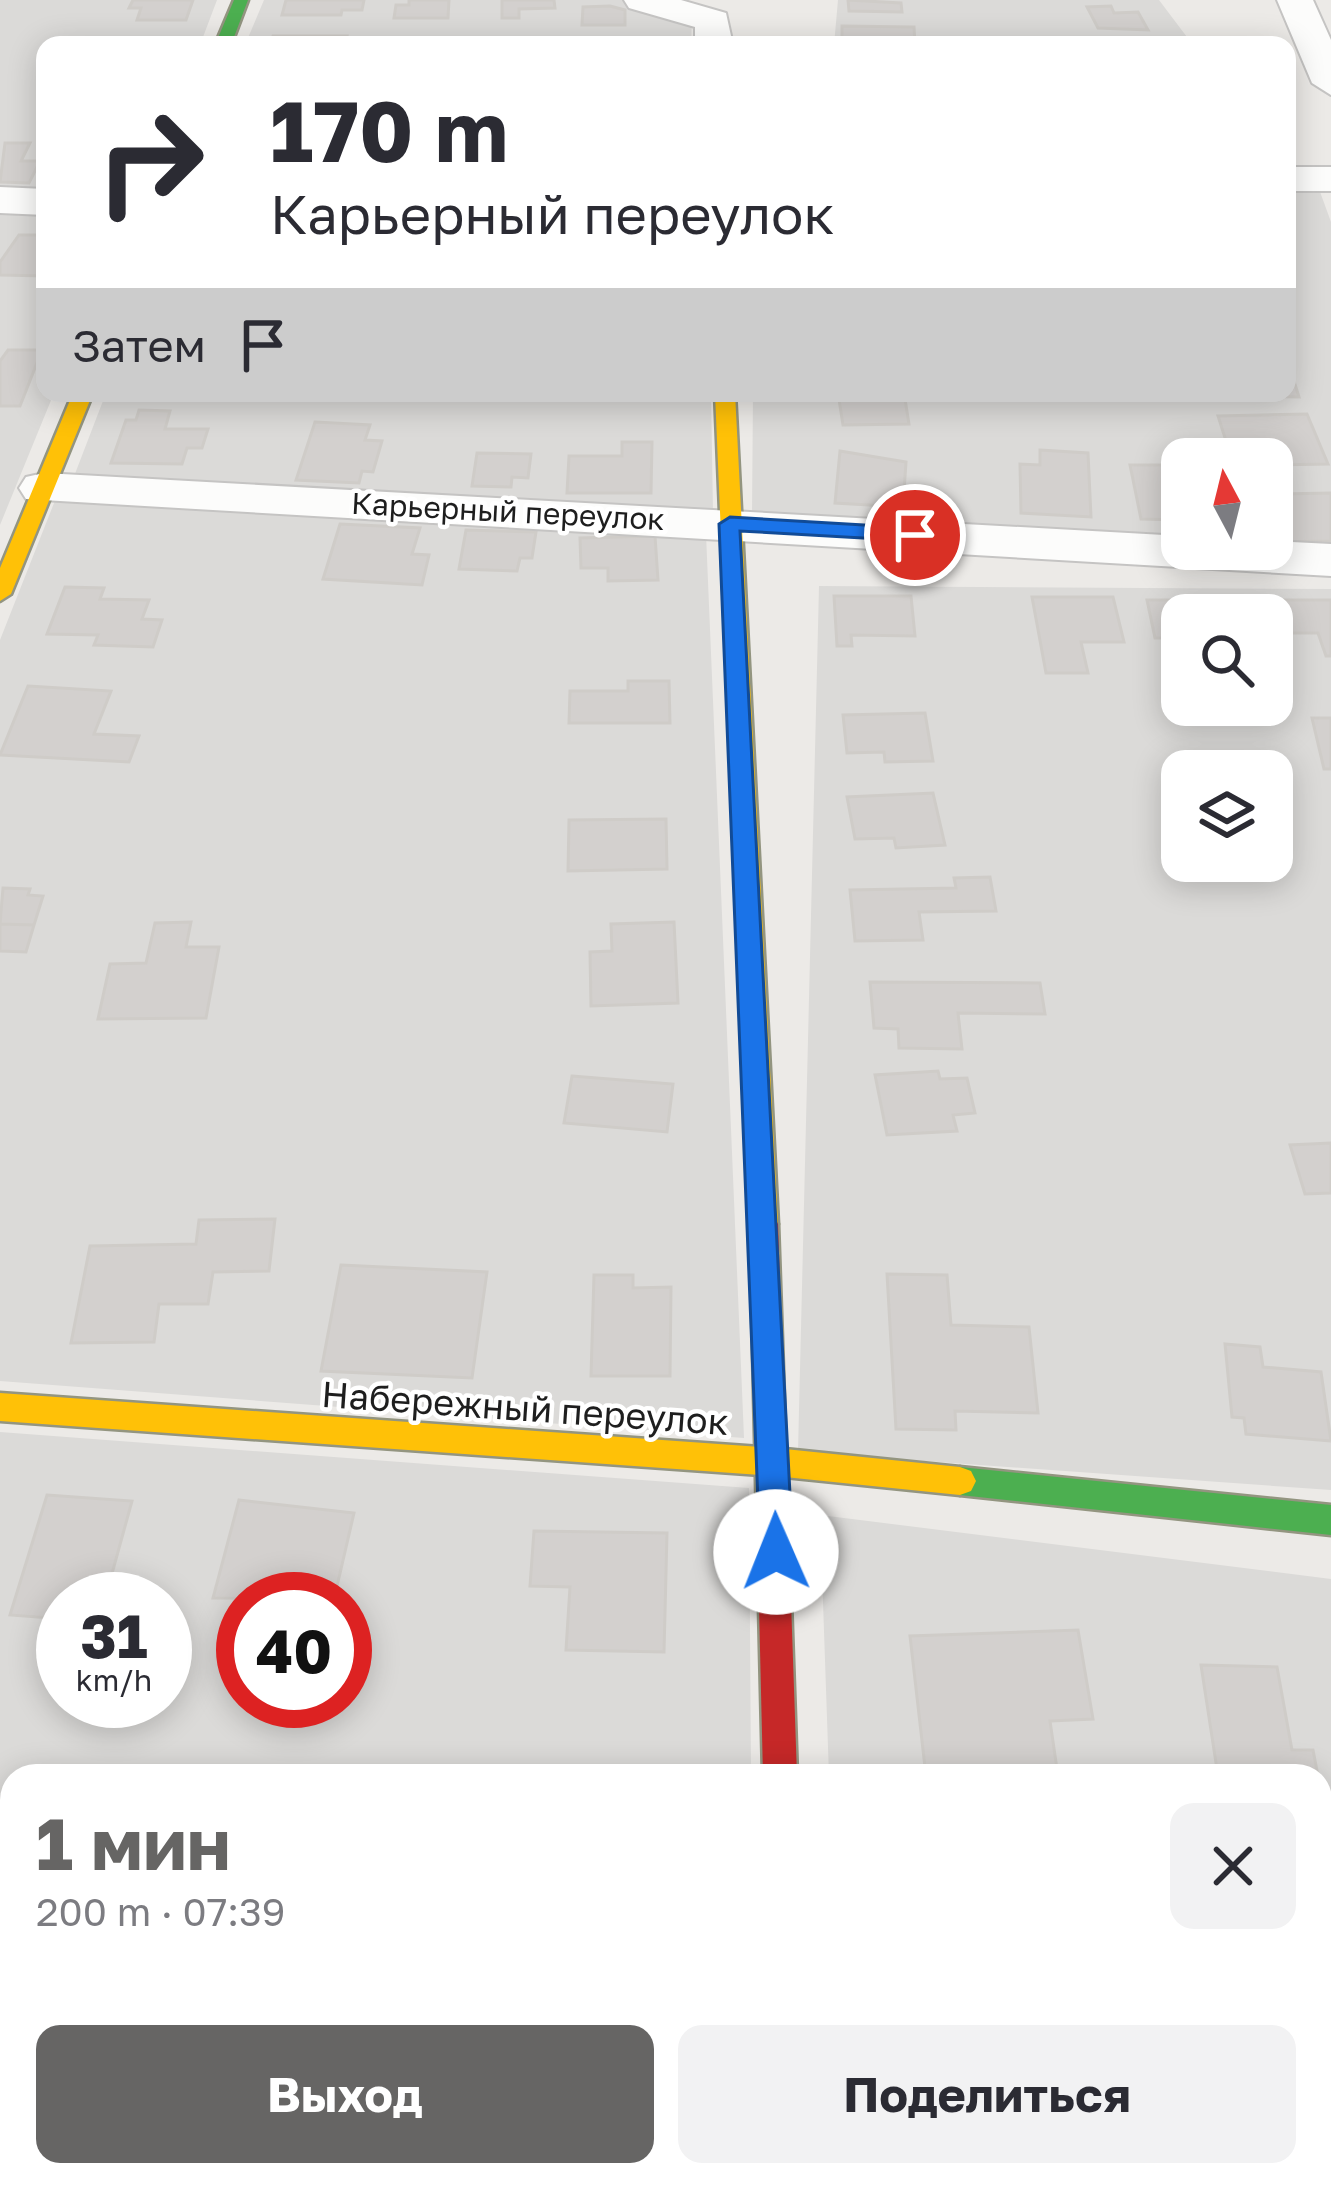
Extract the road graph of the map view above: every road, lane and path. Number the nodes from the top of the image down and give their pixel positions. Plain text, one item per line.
1 (241, 0) edge
2 (642, 0) edge
3 (1295, 0) edge
4 (227, 36) edge
5 (714, 36) edge
6 (1331, 83) edge
7 (1296, 179) edge
8 (1331, 179) edge
9 (0, 200) edge
10 (36, 202) edge
11 (79, 402) edge
12 (725, 402) edge
13 (44, 488) junction
14 (730, 524) junction
15 (1331, 560) edge
16 (0, 595) edge
17 (0, 1407) edge
18 (775, 1462) junction
19 (1331, 1520) edge
20 (780, 1764) edge

1 - 4 street
2 - 5 street
3 - 6 street
7 - 8 street
9 - 10 street
11 - 13 street
12 - 14 street
13 - 14 street, Карьерный переулок
13 - 16 street
14 - 15 street, Карьерный переулок
14 - 18 street
17 - 18 street, Набережный переулок
18 - 19 street, Набережный переулок
18 - 20 street

